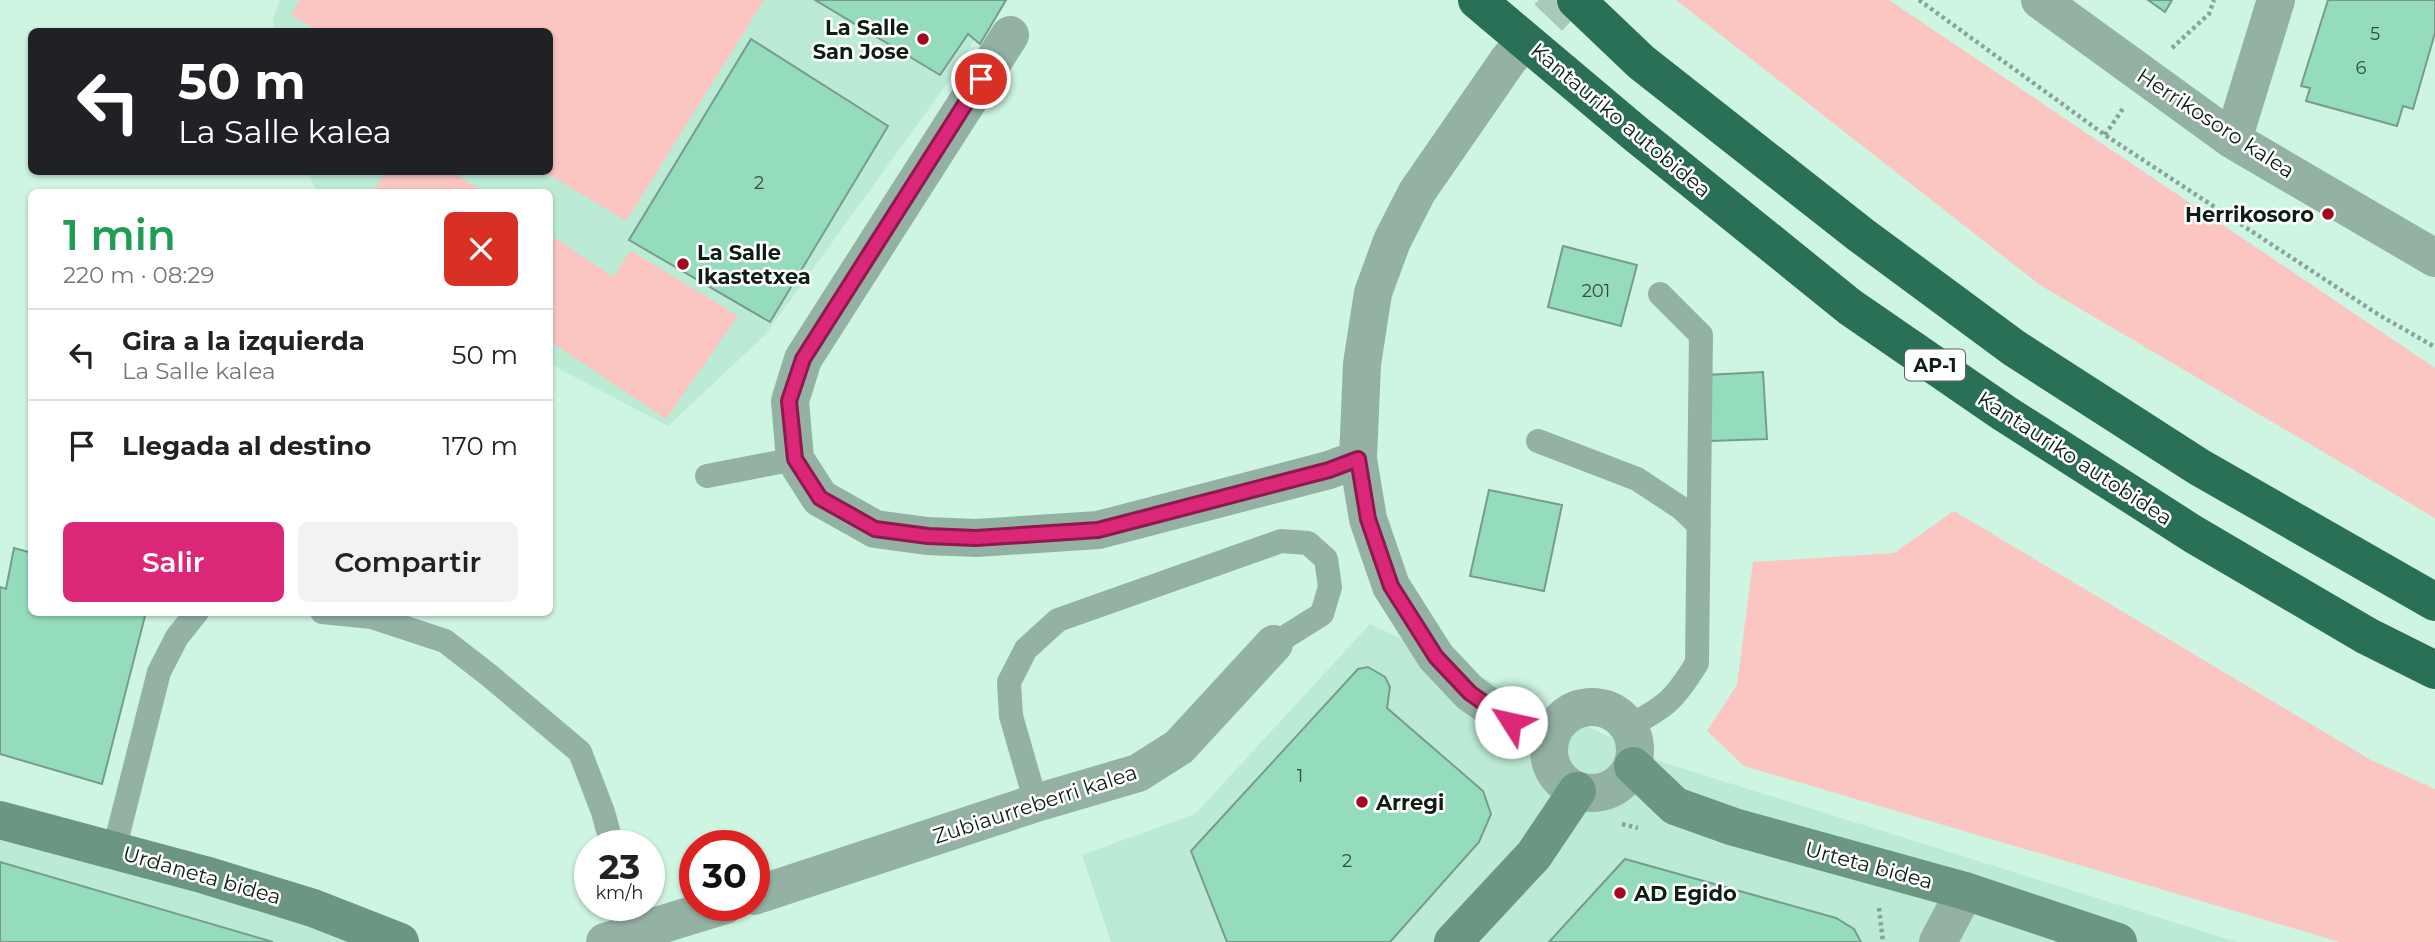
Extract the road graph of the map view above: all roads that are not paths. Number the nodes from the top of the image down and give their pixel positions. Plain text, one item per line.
1 (1477, 0) edge
2 (1576, 0) edge
3 (2039, 0) edge
4 (2276, 0) edge
5 (1010, 35) dead end
6 (1509, 59) tunnel mouth
7 (2233, 140) junction
8 (2435, 258) edge
9 (1660, 294) dead end
10 (1538, 441) dead end
11 (795, 459) junction
12 (1358, 459) junction
13 (707, 476) dead end
14 (1699, 525) junction
15 (2435, 602) edge
16 (194, 616) edge
17 (362, 616) edge
18 (1274, 644) joint
19 (2435, 670) edge
20 (1629, 726) junction
21 (1551, 734) junction
22 (1633, 766) junction
23 (1577, 791) junction
24 (1036, 803) junction
25 (0, 820) edge
26 (608, 830) edge
27 (114, 850) junction
28 (770, 890) edge
29 (1965, 891) junction
30 (632, 921) edge
31 (400, 942) edge
32 (605, 942) edge
33 (1454, 942) edge
34 (1938, 942) edge
35 (2118, 942) edge

1 - 19 highway, Kantauriko autobidea / AP-1
2 - 15 highway, AP-1
3 - 7 street, Herrikosoro kalea
4 - 7 street
5 - 11 street
6 - 12 street
7 - 8 street, Herrikosoro kalea
9 - 14 lane
10 - 14 lane
11 - 12 street
11 - 13 lane
12 - 21 street
14 - 20 lane
16 - 27 lane
17 - 26 lane
18 - 24 street, Zubiaurreberri kalea
18 - 24 lane
20 - 21 street
20 - 22 street
21 - 23 street
22 - 23 street
22 - 29 street, Urteta bidea
23 - 33 street
24 - 28 street, Zubiaurreberri kalea
25 - 27 street, Urdaneta bidea
27 - 31 street, Urdaneta bidea
29 - 34 street
29 - 35 street, Urteta bidea
30 - 32 street

